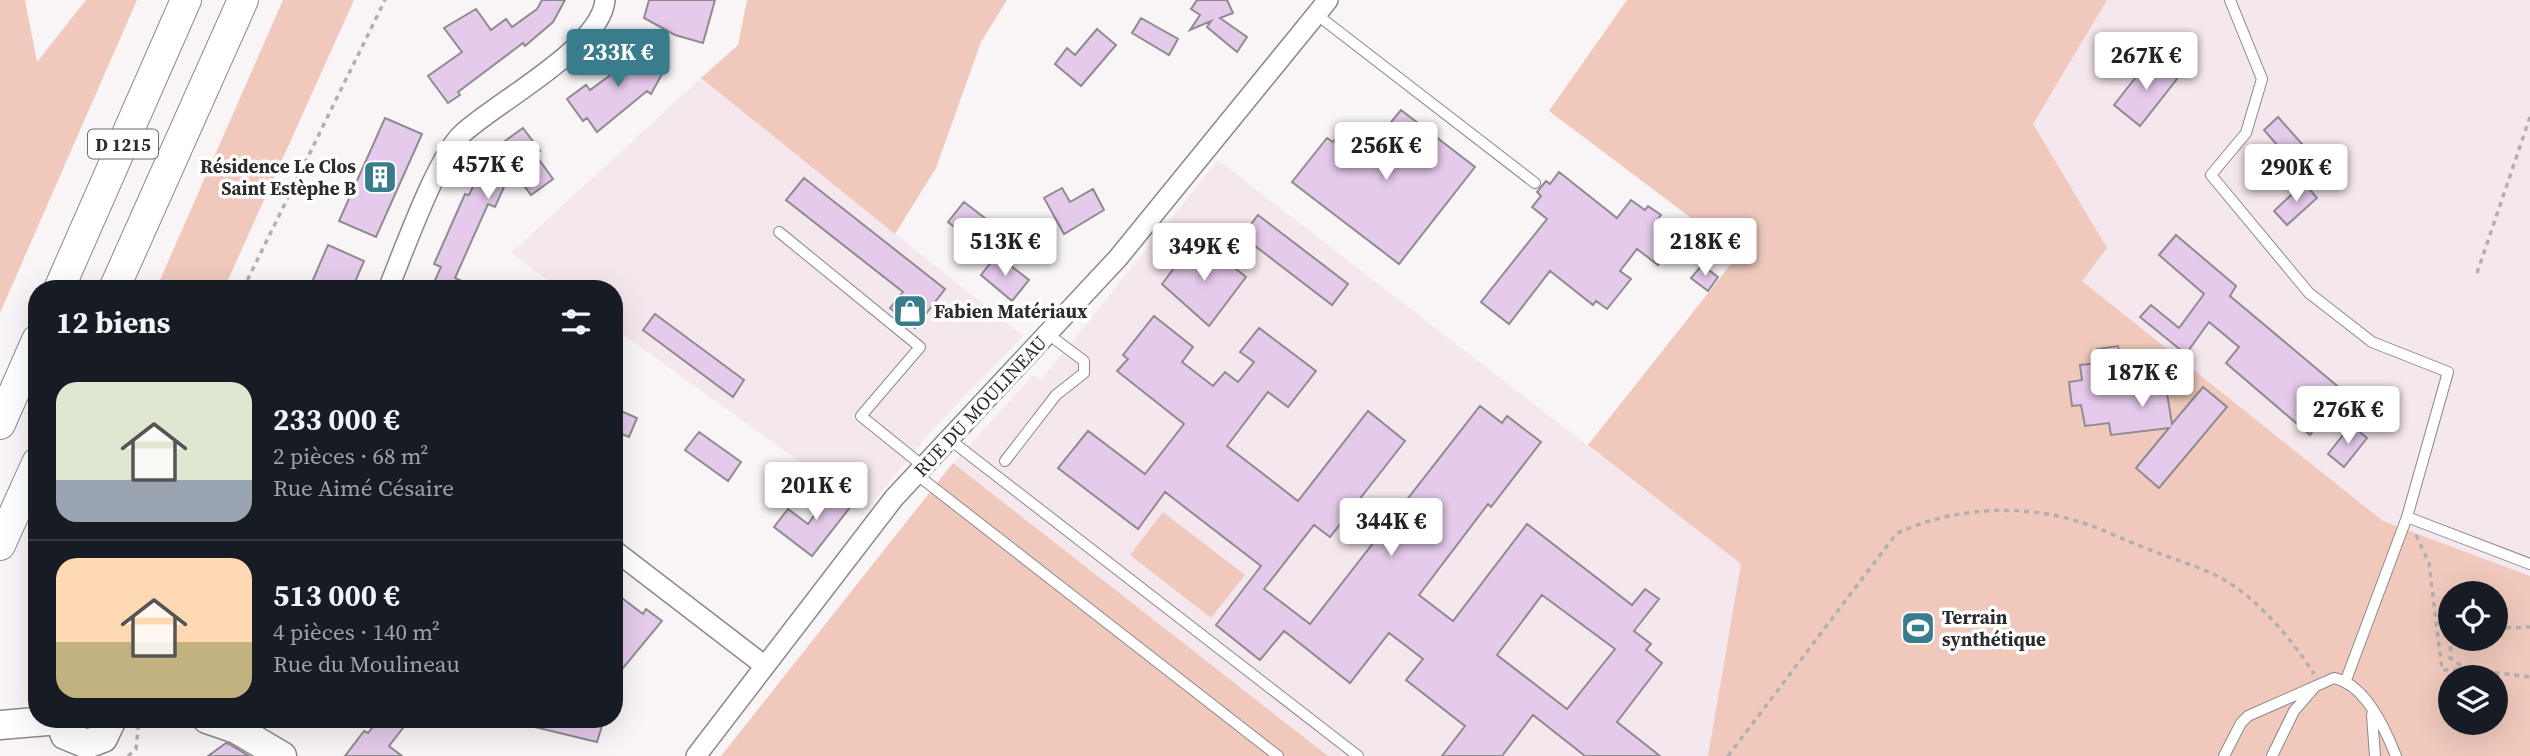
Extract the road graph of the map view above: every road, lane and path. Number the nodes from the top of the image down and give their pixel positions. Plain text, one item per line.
1 (186, 0) edge
2 (243, 0) edge
3 (384, 0) edge
4 (605, 0) edge
5 (2231, 0) edge
6 (1322, 7) edge
7 (2530, 117) edge
8 (1535, 183) dead end
9 (779, 232) dead end
10 (2477, 273) dead end
11 (63, 280) edge
12 (118, 280) edge
13 (247, 280) edge
14 (392, 280) edge
15 (1048, 334) junction
16 (28, 360) edge
17 (0, 424) edge
18 (949, 439) junction
19 (1005, 461) dead end
20 (920, 470) junction
21 (28, 483) edge
22 (2407, 517) junction
23 (0, 545) edge
24 (623, 557) edge
25 (2530, 564) edge
26 (2530, 627) edge
27 (2508, 628) edge
28 (2451, 651) edge
29 (2441, 665) edge
30 (2461, 665) edge
31 (765, 666) junction
32 (2508, 674) edge
33 (2530, 677) edge
34 (2346, 680) junction
35 (2319, 682) junction
36 (2371, 709) junction
37 (28, 723) edge
38 (0, 725) edge
39 (64, 728) edge
40 (108, 728) edge
41 (138, 728) edge
42 (244, 728) edge
43 (86, 750) edge
44 (128, 756) edge
45 (282, 756) edge
46 (696, 756) edge
47 (1278, 756) edge
48 (1358, 756) edge
49 (1728, 756) edge
50 (2224, 756) edge
51 (2272, 756) edge
52 (2375, 756) edge
53 (2396, 756) edge

1 - 11 main road, D 1215
2 - 12 main road, D 1215
3 - 13 path
4 - 14 street
5 - 22 lane
6 - 8 lane
6 - 15 street, RUE DU MOULINEAU
7 - 10 path
9 - 20 lane
15 - 18 street, RUE DU MOULINEAU
15 - 19 lane
16 - 17 main road
18 - 20 street, RUE DU MOULINEAU
18 - 48 lane
20 - 31 street, RUE DU MOULINEAU
20 - 47 lane
21 - 23 main road
22 - 25 lane
22 - 29 path
22 - 34 lane
24 - 31 street
26 - 27 path
28 - 30 path
31 - 46 street, RUE DU MOULINEAU
32 - 33 path
34 - 35 lane
34 - 36 lane
35 - 49 path
35 - 50 lane
35 - 51 lane
36 - 52 lane
36 - 53 lane
37 - 38 street
39 - 43 street
40 - 43 street
41 - 44 path
42 - 45 street

